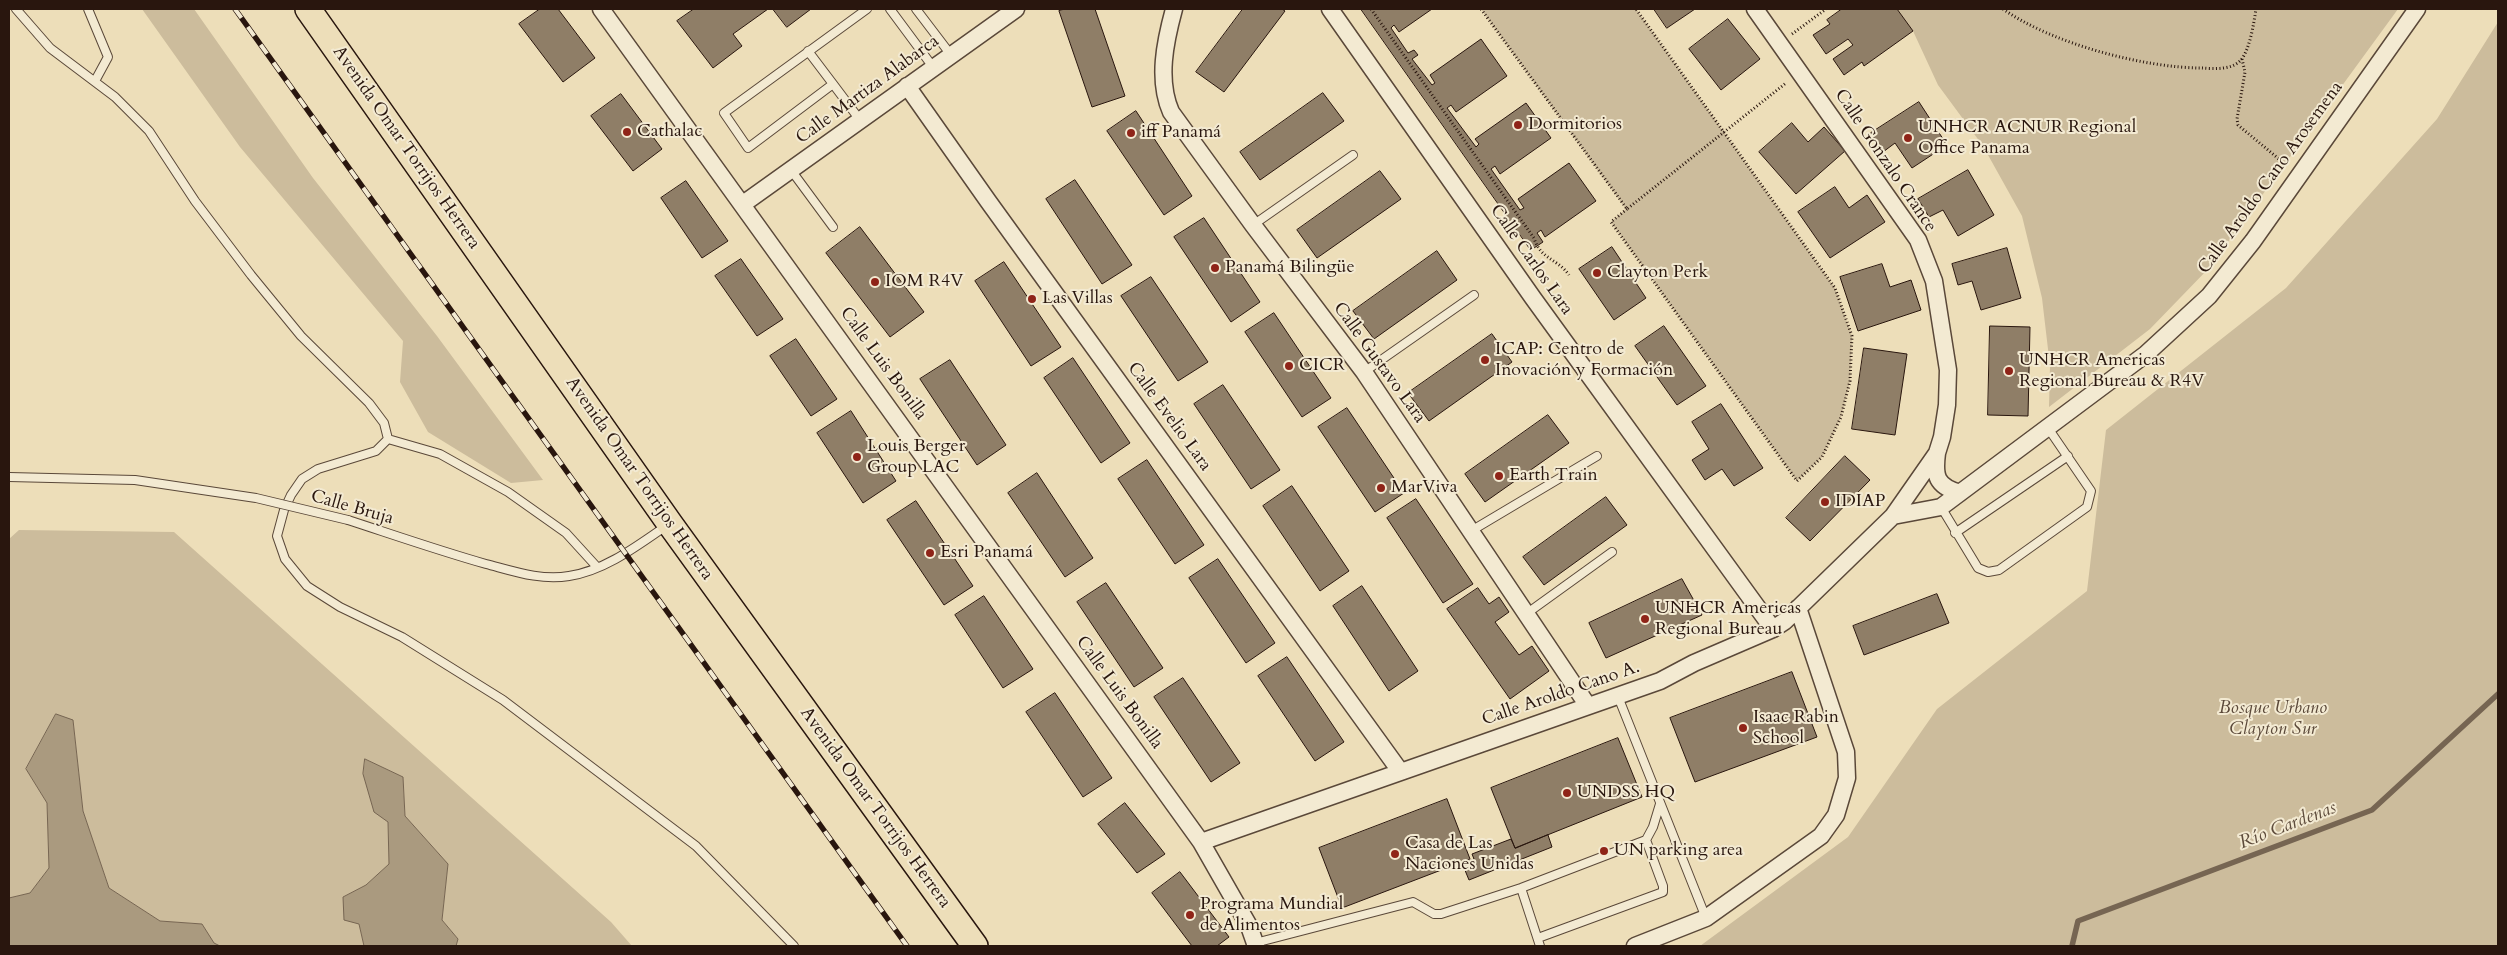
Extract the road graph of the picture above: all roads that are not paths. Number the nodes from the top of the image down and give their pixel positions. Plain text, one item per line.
1 (16, 9) edge
2 (88, 9) edge
3 (308, 9) edge
4 (601, 9) edge
5 (867, 9) edge
6 (890, 9) edge
7 (916, 9) edge
8 (1016, 9) edge
9 (1174, 9) edge
10 (1330, 9) edge
11 (1755, 9) edge
12 (2417, 9) edge
13 (808, 51) junction
14 (950, 55) junction
15 (933, 67) junction
16 (95, 81) junction
17 (833, 84) junction
18 (908, 86) junction
19 (860, 120) junction
20 (1353, 155) dead end
21 (791, 170) junction
22 (743, 204) junction
23 (1253, 226) junction
24 (833, 227) dead end
25 (1474, 295) dead end
26 (1364, 372) junction
27 (2048, 428) junction
28 (388, 440) junction
29 (1936, 453) junction
30 (1597, 456) dead end
31 (2068, 456) junction
32 (9, 477) edge
33 (1960, 493) junction
34 (1941, 507) junction
35 (1893, 516) junction
36 (670, 524) junction
37 (1471, 531) junction
38 (1955, 532) junction
39 (1612, 552) dead end
40 (597, 567) junction
41 (1798, 608) junction
42 (1526, 614) junction
43 (1773, 629) junction
44 (1617, 694) junction
45 (1588, 706) junction
46 (1400, 771) junction
47 (1660, 804) junction
48 (1646, 840) junction
49 (1201, 842) junction
50 (1522, 888) junction
51 (1706, 918) junction
52 (1538, 938) junction
53 (1256, 945) edge
54 (794, 946) edge
55 (975, 946) edge
56 (1540, 946) edge
57 (1635, 946) edge

1 - 16 lane
2 - 16 lane
3 - 36 main road, Avenida Omar Torrijos Herrera
4 - 22 street, Calle Luis Bonilla
5 - 13 lane
6 - 15 lane
7 - 14 lane
8 - 14 street, Calle Martiza Alabarca
9 - 23 street, Calle Gustavo Lara
10 - 43 street, Calle Carlos Lara
11 - 29 street, Calle Gonzalo Crance
12 - 27 street, Calle Aroldo Cano Arosemena
13 - 17 lane
13 - 17 lane
14 - 15 street, Calle Martiza Alabarca
15 - 18 street, Calle Martiza Alabarca
16 - 28 lane
17 - 19 lane
18 - 19 street, Calle Martiza Alabarca
18 - 46 street, Calle Evelio Lara
19 - 21 street, Calle Martiza Alabarca
20 - 23 lane
21 - 22 street, Calle Martiza Alabarca
21 - 24 lane
22 - 49 street, Calle Luis Bonilla
23 - 26 street, Calle Gustavo Lara
25 - 26 lane
26 - 37 street, Calle Gustavo Lara
27 - 31 lane
27 - 33 street, Calle Aroldo Cano Arosemena
28 - 40 lane
28 - 54 lane
29 - 33 street
29 - 35 street, Calle Gonzalo Crance
30 - 37 lane
31 - 38 lane
31 - 38 lane
32 - 40 lane, Calle Bruja, bridge
33 - 34 street, Calle Aroldo Cano Arosemena
34 - 35 street, Calle Aroldo Cano Arosemena
34 - 38 lane
35 - 41 street, Calle Aroldo Cano A.
36 - 40 lane, Calle Bruja
36 - 55 main road, Avenida Omar Torrijos Herrera
37 - 42 street, Calle Gustavo Lara
39 - 42 lane
41 - 43 street, Calle Aroldo Cano A.
41 - 51 street
42 - 45 street, Calle Gustavo Lara
43 - 44 street, Calle Aroldo Cano A.
44 - 45 street, Calle Aroldo Cano A.
44 - 47 lane
45 - 46 street, Calle Aroldo Cano A.
46 - 49 street, Calle Aroldo Cano A.
47 - 48 lane
47 - 51 lane
48 - 50 lane
48 - 52 lane
49 - 53 street, Calle Luis Bonilla
50 - 52 lane
50 - 53 lane
51 - 57 street
52 - 56 lane

